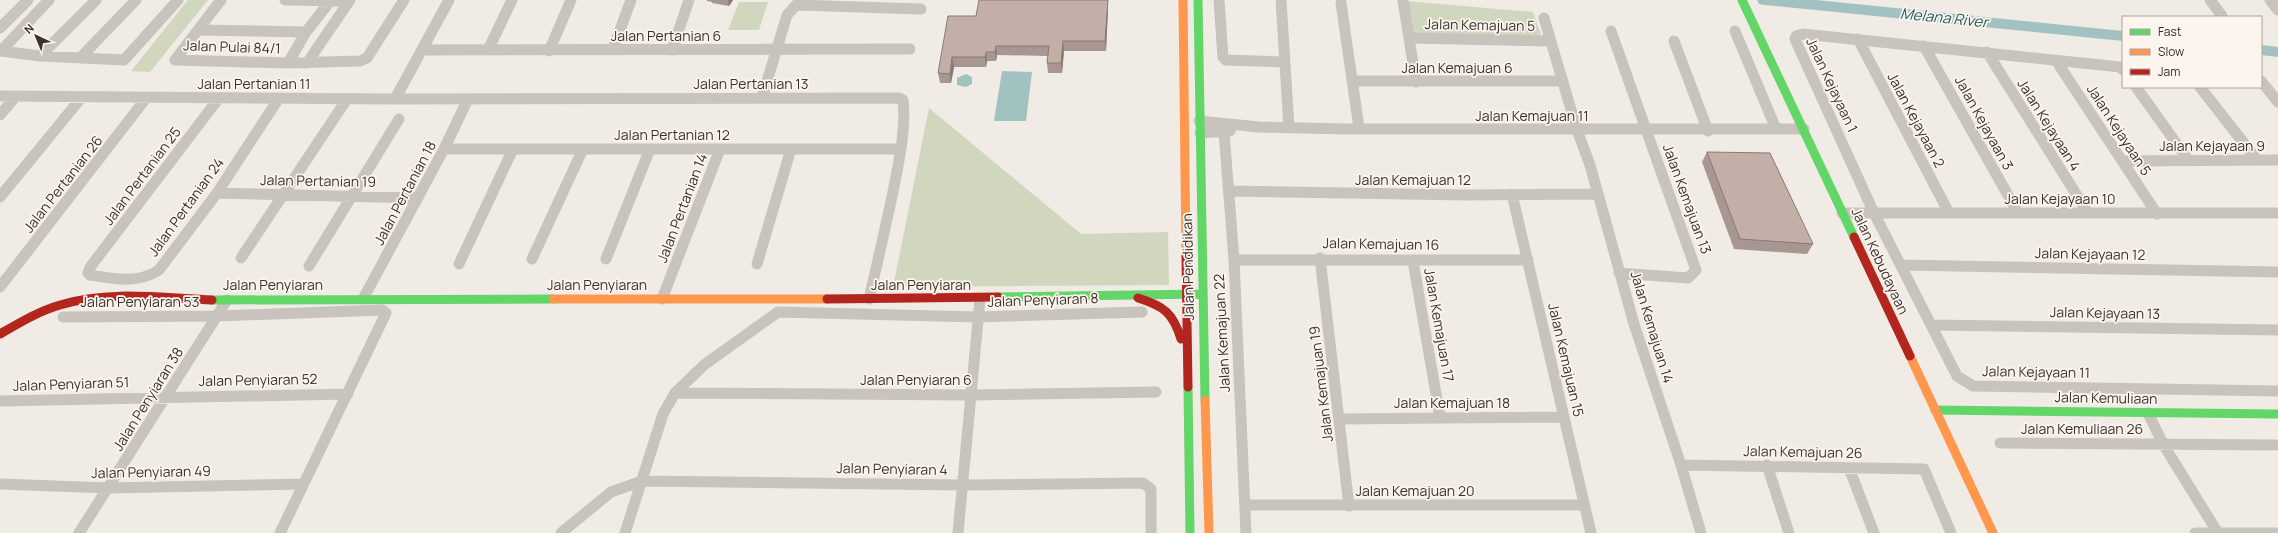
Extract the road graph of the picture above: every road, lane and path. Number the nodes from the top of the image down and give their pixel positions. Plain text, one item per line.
1 (28, 0) edge
2 (49, 0) edge
3 (96, 0) edge
4 (136, 0) edge
5 (178, 0) edge
6 (222, 0) edge
7 (285, 0) edge
8 (404, 0) edge
9 (449, 0) edge
10 (512, 0) edge
11 (571, 0) edge
12 (632, 0) edge
13 (689, 0) edge
14 (1183, 0) edge
15 (1198, 0) edge
16 (1219, 0) edge
17 (1281, 0) edge
18 (1742, 0) edge
19 (2210, 0) edge
20 (2270, 0) edge
21 (330, 1) edge
22 (350, 1) edge
23 (1403, 1) dead end
24 (798, 3) edge
25 (1341, 4) dead end
26 (921, 8) dead end
27 (2278, 10) edge
28 (2222, 16) dead end
29 (1544, 18) dead end
30 (0, 28) edge
31 (198, 30) junction
32 (1611, 31) dead end
33 (1736, 31) dead end
34 (306, 32) junction
35 (1410, 38) junction
36 (1858, 39) junction
37 (1550, 41) junction
38 (1674, 41) dead end
39 (1924, 46) junction
40 (613, 49) junction
41 (910, 49) dead end
42 (422, 50) junction
43 (488, 50) junction
44 (672, 50) junction
45 (776, 50) junction
46 (549, 51) junction
47 (1987, 52) junction
48 (40, 56) junction
49 (81, 57) junction
50 (1284, 62) junction
51 (2057, 62) junction
52 (288, 63) junction
53 (308, 63) junction
54 (2122, 67) edge
55 (1352, 81) junction
56 (1416, 82) junction
57 (1563, 82) junction
58 (2262, 82) edge
59 (2137, 88) edge
60 (2201, 88) edge
61 (0, 96) edge
62 (16, 96) junction
63 (82, 97) junction
64 (147, 97) junction
65 (218, 98) junction
66 (279, 98) junction
67 (762, 98) junction
68 (347, 99) junction
69 (395, 99) junction
70 (468, 99) junction
71 (2278, 102) edge
72 (0, 115) edge
73 (399, 118) dead end
74 (1200, 121) junction
75 (1259, 127) junction
76 (1289, 128) junction
77 (1359, 128) junction
78 (1776, 129) junction
79 (1804, 129) junction
80 (1577, 130) junction
81 (1645, 130) junction
82 (1708, 131) junction
83 (1224, 132) junction
84 (1200, 133) junction
85 (444, 149) junction
86 (513, 149) junction
87 (583, 149) junction
88 (650, 149) junction
89 (720, 149) junction
90 (791, 149) junction
91 (900, 149) junction
92 (2257, 160) junction
93 (2278, 160) edge
94 (2123, 161) junction
95 (2189, 161) junction
96 (1229, 192) junction
97 (217, 193) junction
98 (282, 194) junction
99 (1512, 194) junction
100 (1597, 194) junction
101 (351, 196) junction
102 (0, 197) edge
103 (418, 198) junction
104 (1842, 213) junction
105 (1874, 213) junction
106 (1949, 213) junction
107 (2018, 213) junction
108 (2088, 213) junction
109 (2278, 213) edge
110 (2157, 214) junction
111 (1185, 232) junction
112 (241, 258) dead end
113 (1320, 258) junction
114 (532, 259) dead end
115 (606, 259) dead end
116 (1234, 260) junction
117 (1413, 260) junction
118 (1528, 260) junction
119 (459, 264) dead end
120 (757, 264) dead end
121 (1901, 265) junction
122 (309, 266) dead end
123 (2278, 272) edge
124 (88, 273) joint
125 (1619, 273) junction
126 (1177, 276) dead end
127 (1169, 285) dead end
128 (0, 287) edge
129 (1126, 294) junction
130 (1186, 294) junction
131 (1202, 294) junction
132 (363, 299) junction
133 (662, 299) junction
134 (869, 299) junction
135 (980, 299) junction
136 (227, 300) junction
137 (1142, 312) dead end
138 (218, 316) junction
139 (63, 317) dead end
140 (977, 317) junction
141 (1932, 326) junction
142 (2278, 330) edge
143 (0, 334) edge
144 (1187, 366) junction
145 (2278, 391) edge
146 (1156, 392) dead end
147 (675, 393) junction
148 (348, 394) junction
149 (970, 395) junction
150 (168, 396) junction
151 (0, 401) edge
152 (1935, 410) junction
153 (2148, 413) junction
154 (2278, 414) edge
155 (1440, 417) junction
156 (1564, 417) junction
157 (1340, 419) junction
158 (2000, 443) dead end
159 (2164, 444) junction
160 (2278, 446) edge
161 (1767, 465) junction
162 (1681, 466) junction
163 (1849, 468) junction
164 (642, 481) junction
165 (0, 484) edge
166 (303, 484) junction
167 (964, 485) junction
168 (109, 488) junction
169 (1245, 505) junction
170 (1585, 505) junction
171 (1349, 506) junction
172 (2217, 532) edge
173 (2278, 532) edge
174 (79, 533) edge
175 (280, 533) edge
176 (561, 533) edge
177 (625, 533) edge
178 (958, 533) edge
179 (1151, 533) edge
180 (1190, 533) edge
181 (1209, 533) edge
182 (1246, 533) edge
183 (1591, 533) edge
184 (1700, 533) edge
185 (1789, 533) edge
186 (1874, 533) edge
187 (1951, 533) edge
188 (1993, 533) edge
189 (2196, 533) edge

1 - 30 street
2 - 48 street
3 - 48 street
4 - 49 street
5 - 49 street
6 - 31 street
7 - 21 street
8 - 53 street, Jalan Pulai 84/1
9 - 42 street
10 - 43 street
11 - 46 street
12 - 40 street
13 - 44 street
14 - 111 street, Jalan Pendidikan
15 - 74 street, Jalan Pendidikan
16 - 50 street
17 - 50 street
18 - 79 street, Jalan Kebudayaan
19 - 28 street
20 - 27 street
21 - 22 street
21 - 34 street
22 - 53 street
23 - 35 street
24 - 26 street
24 - 45 street
25 - 55 street
29 - 37 street, Jalan Kemajuan 14
31 - 34 street
31 - 52 street, Jalan Pulai 84/1
32 - 81 street
33 - 78 street
34 - 52 street
35 - 37 street, Jalan Kemajuan 5
35 - 56 street
36 - 39 street, Jalan Kejayaan 1
36 - 105 street, Jalan Kejayaan 1
36 - 106 street, Jalan Kejayaan 2
37 - 57 street, Jalan Kemajuan 14
38 - 82 street
39 - 47 street, Jalan Kejayaan 1
39 - 107 street, Jalan Kejayaan 3
40 - 44 street, Jalan Pertanian 6
40 - 46 street, Jalan Pertanian 6
41 - 45 street, Jalan Pertanian 6
42 - 43 street, Jalan Pertanian 6
42 - 69 street
43 - 46 street, Jalan Pertanian 6
44 - 45 street, Jalan Pertanian 6
45 - 67 street
47 - 51 street, Jalan Kejayaan 1
47 - 108 street, Jalan Kejayaan 4
48 - 49 street
50 - 76 street
51 - 54 street
51 - 94 street, Jalan Kejayaan 5
52 - 53 street, Jalan Pulai 84/1
55 - 56 street, Jalan Kemajuan 6
55 - 77 street
56 - 57 street, Jalan Kemajuan 6
57 - 80 street, Jalan Kemajuan 14
58 - 71 street
59 - 95 street
60 - 92 street
61 - 62 street, Jalan Pertanian 11
62 - 63 street, Jalan Pertanian 11
62 - 72 street
63 - 64 street, Jalan Pertanian 11
63 - 102 street
64 - 65 street, Jalan Pertanian 11
64 - 128 street, Jalan Pertanian 26
65 - 66 street, Jalan Pertanian 11
65 - 124 street, Jalan Pertanian 25
66 - 68 street, Jalan Pertanian 11
66 - 97 street, Jalan Pertanian 24
67 - 70 street, Jalan Pertanian 13
67 - 91 street, Jalan Pertanian 13
68 - 69 street, Jalan Pertanian 11
68 - 98 street
69 - 70 street, Jalan Pertanian 13
70 - 85 street, Jalan Pertanian 18
73 - 101 street
74 - 75 street, Jalan Kemajuan 11
74 - 84 street, Jalan Pendidikan
75 - 76 street, Jalan Kemajuan 11
75 - 83 street, Jalan Kemajuan 11
76 - 77 street, Jalan Kemajuan 11
77 - 80 street, Jalan Kemajuan 11
78 - 79 street, Jalan Kemajuan 11
78 - 82 street, Jalan Kemajuan 11
79 - 104 street, Jalan Kebudayaan
80 - 81 street, Jalan Kemajuan 11
80 - 100 street, Jalan Kemajuan 14
81 - 82 street, Jalan Kemajuan 11
81 - 125 street, Jalan Kemajuan 13
83 - 84 street, Jalan Kemajuan 11
83 - 96 street, Jalan Kemajuan 22
84 - 131 street, Jalan Pendidikan
85 - 86 street, Jalan Pertanian 12
85 - 103 street, Jalan Pertanian 18
86 - 87 street, Jalan Pertanian 12
86 - 119 street
87 - 88 street, Jalan Pertanian 12
87 - 114 street
88 - 89 street, Jalan Pertanian 12
88 - 115 street
89 - 90 street, Jalan Pertanian 12
89 - 133 street, Jalan Pertanian 14
90 - 91 street, Jalan Pertanian 12
90 - 120 street
91 - 134 street, Jalan Pertanian 13
92 - 93 street, Jalan Kejayaan 9
92 - 95 street, Jalan Kejayaan 9
94 - 95 street, Jalan Kejayaan 9
94 - 110 street, Jalan Kejayaan 5
96 - 99 street, Jalan Kemajuan 12
96 - 116 street, Jalan Kemajuan 22
97 - 98 street, Jalan Pertanian 19
97 - 124 street, Jalan Pertanian 24
98 - 101 street, Jalan Pertanian 19
98 - 112 street
99 - 100 street, Jalan Kemajuan 12
99 - 118 street, Jalan Kemajuan 15
100 - 125 street, Jalan Kemajuan 14
101 - 103 street, Jalan Pertanian 19
101 - 122 street
103 - 132 street, Jalan Pertanian 18
104 - 105 street, Jalan Kejayaan 10
104 - 152 street, Jalan Kebudayaan
105 - 106 street, Jalan Kejayaan 10
105 - 121 street, Jalan Kejayaan 11
106 - 107 street, Jalan Kejayaan 10
107 - 108 street, Jalan Kejayaan 10
108 - 110 street, Jalan Kejayaan 10
109 - 110 street, Jalan Kejayaan 10
111 - 126 street
111 - 130 street, Jalan Pendidikan
113 - 116 street, Jalan Kemajuan 16
113 - 117 street, Jalan Kemajuan 16
113 - 157 street, Jalan Kemajuan 19
116 - 169 street, Jalan Kemajuan 22
117 - 118 street, Jalan Kemajuan 16
117 - 155 street, Jalan Kemajuan 17
118 - 156 street, Jalan Kemajuan 15
121 - 123 street, Jalan Kejayaan 12
121 - 141 street, Jalan Kejayaan 11
125 - 162 street, Jalan Kemajuan 14
127 - 129 street
129 - 130 street, Jalan Penyiaran
129 - 135 street, Jalan Penyiaran
129 - 144 street
130 - 131 street, Jalan Penyiaran
130 - 144 street, Jalan Pendidikan
131 - 181 street, Jalan Pendidikan
132 - 133 street, Jalan Penyiaran
132 - 136 street, Jalan Penyiaran
133 - 134 street, Jalan Penyiaran
134 - 135 street, Jalan Penyiaran
135 - 140 street
136 - 138 street, Jalan Penyiaran 38
136 - 143 street, Jalan Penyiaran
137 - 140 street, Jalan Penyiaran 8
138 - 139 street, Jalan Penyiaran 53
138 - 148 street, Jalan Penyiaran 53
138 - 150 street, Jalan Penyiaran 38
140 - 147 street, Jalan Penyiaran 8
140 - 149 street
141 - 142 street, Jalan Kejayaan 13
141 - 145 street, Jalan Kejayaan 11
144 - 180 street, Jalan Pendidikan
146 - 149 street, Jalan Penyiaran 6
147 - 149 street, Jalan Penyiaran 6
147 - 164 street
148 - 150 street, Jalan Penyiaran 52
148 - 166 street
149 - 167 street
150 - 151 street, Jalan Penyiaran 51
150 - 168 street, Jalan Penyiaran 38
152 - 153 street, Jalan Kemuliaan
152 - 188 street, Jalan Kebudayaan
153 - 154 street, Jalan Kemuliaan
153 - 159 street
155 - 156 street, Jalan Kemajuan 18
155 - 157 street, Jalan Kemajuan 18
156 - 170 street, Jalan Kemajuan 15
157 - 171 street, Jalan Kemajuan 19
158 - 159 street, Jalan Kemuliaan 26
159 - 160 street, Jalan Kemuliaan 26
159 - 172 street
161 - 162 street, Jalan Kemajuan 26
161 - 163 street, Jalan Kemajuan 26
161 - 185 street
162 - 184 street, Jalan Kemajuan 14
163 - 186 street
163 - 187 street, Jalan Kemajuan 26
164 - 167 street, Jalan Penyiaran 4
164 - 176 street
164 - 177 street
165 - 168 street, Jalan Penyiaran 49
166 - 168 street, Jalan Penyiaran 49
166 - 175 street
167 - 178 street
167 - 179 street, Jalan Penyiaran 4
168 - 174 street, Jalan Penyiaran 38
169 - 171 street, Jalan Kemajuan 20
169 - 182 street, Jalan Kemajuan 22
170 - 171 street, Jalan Kemajuan 20
170 - 183 street, Jalan Kemajuan 15
172 - 173 street
172 - 189 street

